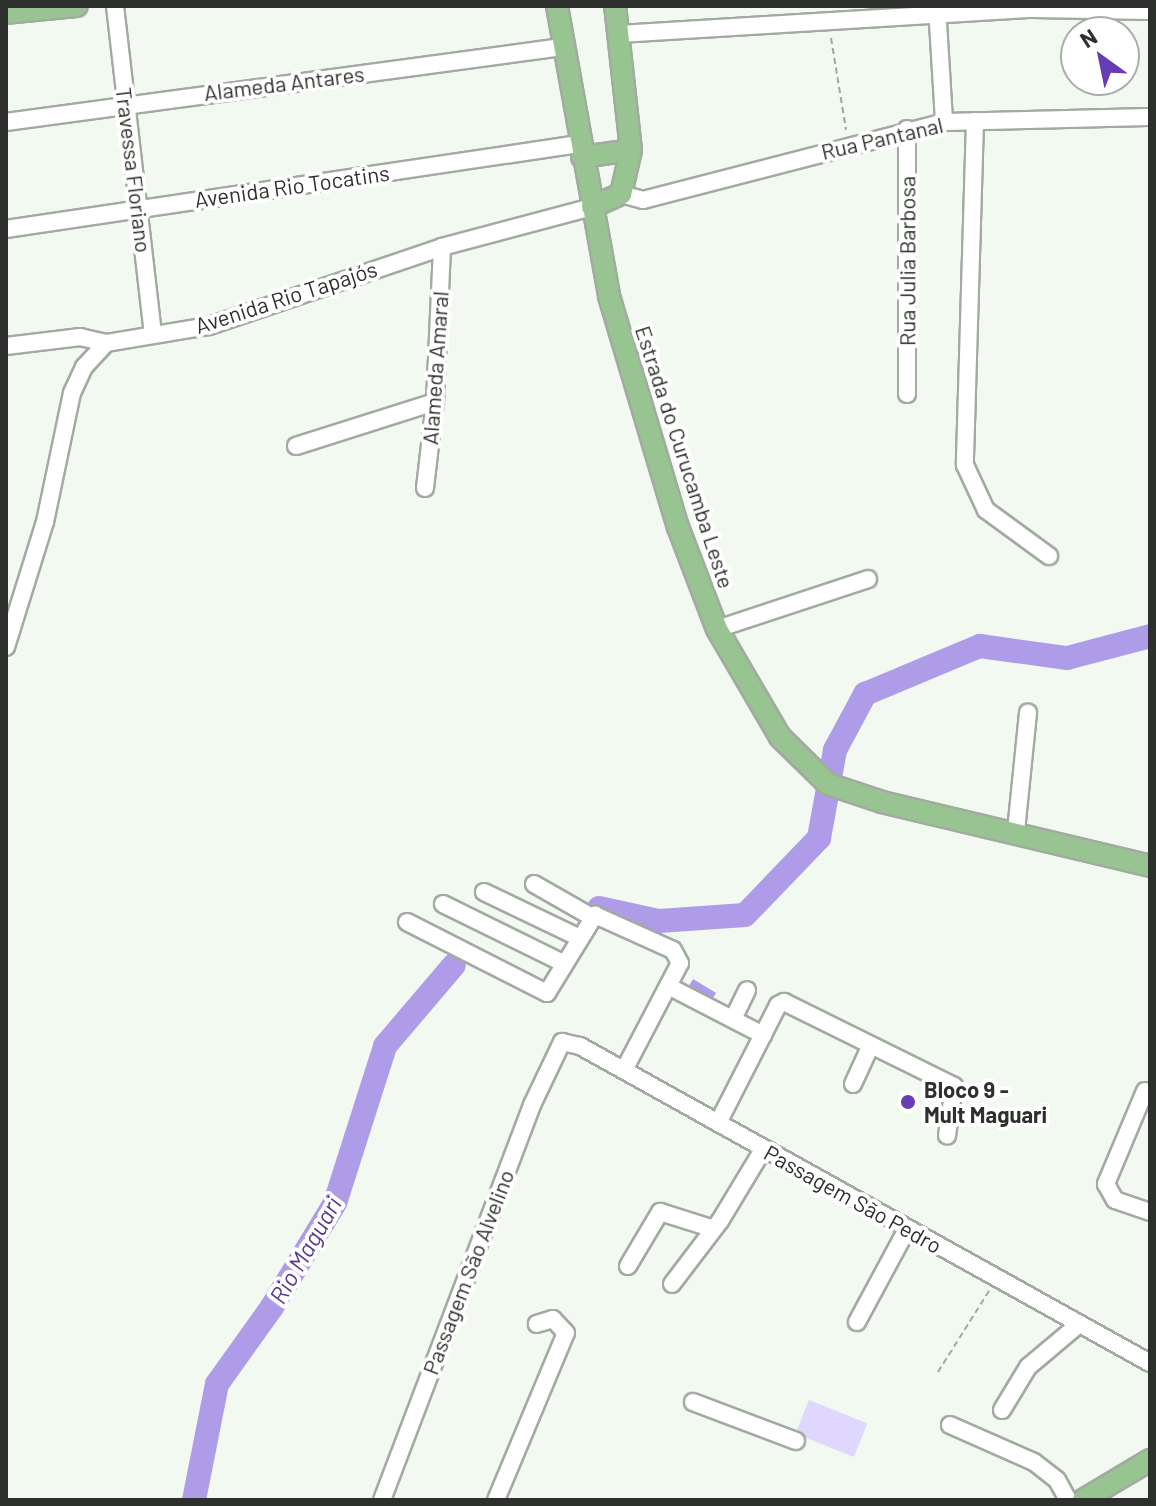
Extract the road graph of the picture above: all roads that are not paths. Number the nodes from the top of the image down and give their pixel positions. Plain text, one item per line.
1 (77, 6) edge
2 (115, 6) edge
3 (557, 6) edge
4 (615, 6) edge
5 (1118, 7) edge
6 (1032, 8) edge
7 (1150, 11) edge
8 (937, 12) edge
9 (6, 13) edge
10 (619, 34) junction
11 (562, 47) junction
12 (126, 104) junction
13 (1150, 117) edge
14 (975, 121) junction
15 (6, 122) edge
16 (944, 122) junction
17 (907, 129) junction
18 (631, 150) junction
19 (580, 151) junction
20 (621, 194) junction
21 (592, 207) junction
22 (140, 208) junction
23 (6, 229) edge
24 (442, 247) junction
25 (153, 334) junction
26 (106, 343) junction
27 (6, 346) edge
28 (907, 394) dead end
29 (435, 402) junction
30 (296, 446) dead end
31 (425, 488) dead end
32 (1049, 556) dead end
33 (868, 579) dead end
34 (717, 629) junction
35 (6, 647) edge
36 (1028, 713) dead end
37 (1016, 831) junction
38 (1150, 866) edge
39 (534, 884) dead end
40 (484, 892) dead end
41 (443, 904) dead end
42 (590, 916) junction
43 (407, 922) dead end
44 (578, 937) junction
45 (563, 963) junction
46 (670, 987) junction
47 (747, 990) dead end
48 (733, 1019) junction
49 (763, 1035) junction
50 (556, 1046) joint
51 (870, 1047) junction
52 (624, 1070) junction
53 (853, 1084) dead end
54 (1145, 1091) dead end
55 (718, 1123) junction
56 (947, 1136) dead end
57 (764, 1148) junction
58 (1150, 1212) edge
59 (711, 1228) junction
60 (907, 1229) junction
61 (628, 1266) dead end
62 (672, 1284) dead end
63 (857, 1322) dead end
64 (537, 1324) dead end
65 (1078, 1325) junction
66 (1150, 1363) edge
67 (693, 1402) dead end
68 (1002, 1410) dead end
69 (950, 1425) dead end
70 (796, 1441) dead end
71 (1150, 1460) edge
72 (382, 1500) edge
73 (496, 1500) edge
74 (1068, 1500) edge
75 (1083, 1500) edge

1 - 9 main road
2 - 12 street, Travessa Floriano
3 - 11 main road, Estrada do Curucamba Leste
4 - 10 main road
5 - 6 street
5 - 7 street
6 - 8 street
8 - 10 street
8 - 16 street
10 - 18 main road
11 - 12 street, Alameda Antares
11 - 19 main road, Estrada do Curucamba Leste
12 - 15 street, Alameda Antares
12 - 22 street, Travessa Floriano
13 - 14 street, Rua Pantanal
14 - 16 street, Rua Pantanal
14 - 32 street
16 - 17 street, Rua Pantanal
17 - 20 street, Rua Pantanal
17 - 28 street, Rua Julia Barbosa
18 - 19 main road
18 - 20 main road
19 - 21 main road, Estrada do Curucamba Leste
19 - 22 street, Avenida Rio Tocatins
20 - 21 main road
21 - 24 street, Avenida Rio Tapajós
21 - 34 main road, Estrada do Curucamba Leste
22 - 23 street, Avenida Rio Tocatins
22 - 25 street, Travessa Floriano
24 - 25 street, Avenida Rio Tapajós
24 - 29 street, Alameda Amaral
25 - 26 street, Avenida Rio Tapajós
26 - 27 street, Avenida Rio Tapajós
26 - 35 street
29 - 30 street
29 - 31 street, Alameda Amaral
33 - 34 street
34 - 37 main road, Estrada do Curucamba Leste
36 - 37 street
37 - 38 main road, Estrada do Curucamba Leste
39 - 42 street
40 - 44 street
41 - 45 street
42 - 44 street
42 - 46 street
43 - 45 street
44 - 45 street
46 - 48 street
46 - 52 street
47 - 48 street
48 - 49 street
49 - 51 street
49 - 55 street
50 - 52 street, Passagem São Pedro
50 - 72 street, Passagem São Alvelino
51 - 53 street
51 - 56 street
52 - 55 street, Passagem São Pedro
54 - 58 street
55 - 57 street, Passagem São Pedro
57 - 59 street
57 - 60 street, Passagem São Pedro
59 - 61 street
59 - 62 street
60 - 63 street
60 - 65 street, Passagem São Pedro
64 - 73 street
65 - 66 street, Passagem São Pedro
65 - 68 street
67 - 70 street
69 - 74 street
71 - 75 main road

